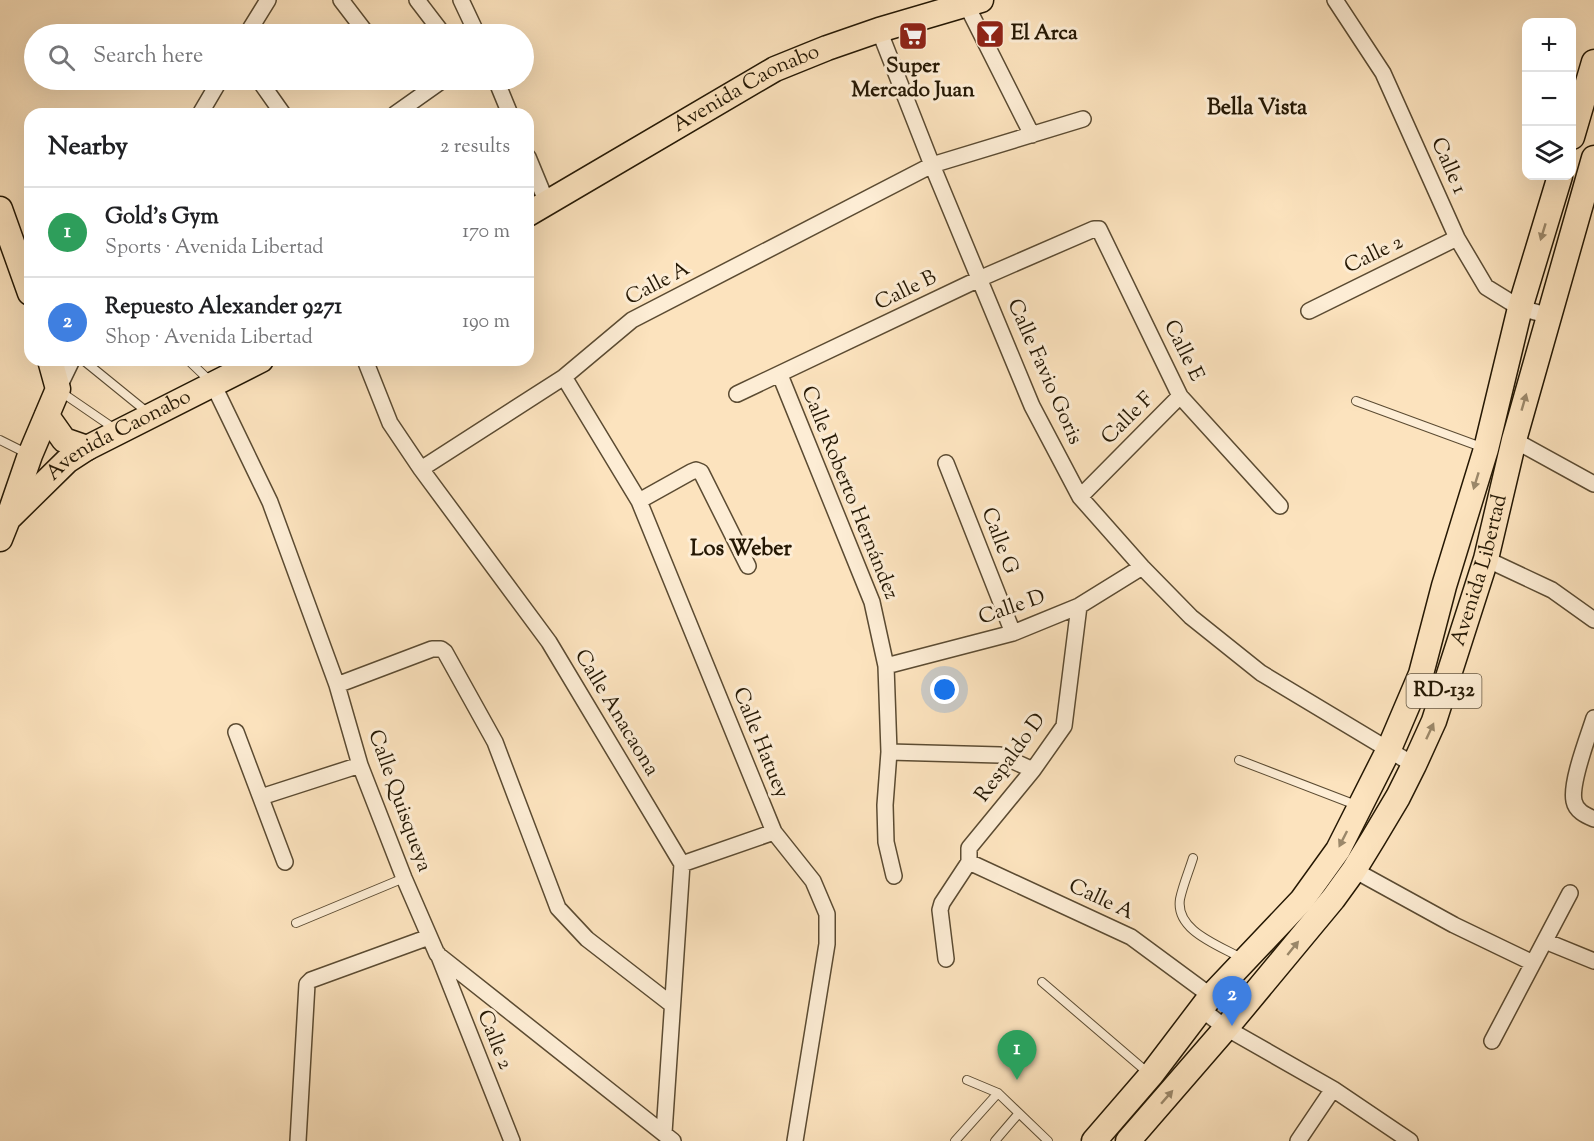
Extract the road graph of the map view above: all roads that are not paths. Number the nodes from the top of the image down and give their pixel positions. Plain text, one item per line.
1 (268, 0) edge
2 (341, 0) edge
3 (417, 0) edge
4 (461, 0) edge
5 (1335, 0) edge
6 (970, 1) edge
7 (253, 24) edge
8 (359, 24) edge
9 (435, 24) edge
10 (472, 24) edge
11 (879, 30) junction
12 (1594, 62) edge
13 (214, 90) edge
14 (266, 90) edge
15 (429, 90) edge
16 (500, 90) edge
17 (204, 108) edge
18 (279, 108) edge
19 (403, 108) edge
20 (508, 108) edge
21 (1083, 119) dead end
22 (1575, 126) edge
23 (1032, 135) junction
24 (1594, 158) edge
25 (932, 165) junction
26 (1559, 180) edge
27 (534, 191) edge
28 (537, 208) edge
29 (0, 209) edge
30 (1586, 215) edge
31 (1094, 229) joint
32 (1457, 238) junction
33 (24, 276) edge
34 (979, 279) junction
35 (1520, 308) junction
36 (1309, 311) dead end
37 (1550, 316) junction
38 (52, 366) edge
39 (69, 366) edge
40 (91, 366) edge
41 (194, 366) edge
42 (249, 366) edge
43 (367, 366) edge
44 (780, 375) junction
45 (564, 377) junction
46 (213, 384) junction
47 (58, 389) junction
48 (737, 394) dead end
49 (1180, 396) junction
50 (1356, 401) dead end
51 (152, 415) junction
52 (47, 416) junction
53 (119, 432) junction
54 (0, 440) edge
55 (1514, 440) junction
56 (87, 448) junction
57 (1486, 449) junction
58 (30, 455) junction
59 (946, 464) dead end
60 (421, 469) junction
61 (1594, 484) edge
62 (1080, 497) junction
63 (639, 501) junction
64 (1280, 506) dead end
65 (4, 529) edge
66 (1486, 559) junction
67 (748, 566) dead end
68 (1142, 567) junction
69 (1079, 606) junction
70 (1594, 620) edge
71 (1013, 633) junction
72 (886, 666) junction
73 (338, 685) junction
74 (1594, 718) edge
75 (236, 732) dead end
76 (1389, 749) junction
77 (889, 752) junction
78 (1239, 760) dead end
79 (360, 765) junction
80 (1414, 765) junction
81 (1033, 770) junction
82 (261, 797) junction
83 (1360, 806) junction
84 (1594, 819) edge
85 (774, 832) junction
86 (1193, 858) dead end
87 (969, 859) junction
88 (285, 862) dead end
89 (682, 864) junction
90 (1354, 870) junction
91 (894, 876) dead end
92 (404, 878) junction
93 (1570, 893) dead end
94 (296, 923) dead end
95 (429, 937) junction
96 (1545, 940) junction
97 (437, 954) junction
98 (946, 959) dead end
99 (1246, 961) junction
100 (1594, 961) edge
101 (1533, 963) junction
102 (1042, 982) dead end
103 (1206, 1003) junction
104 (672, 1004) junction
105 (1226, 1028) junction
106 (1492, 1041) dead end
107 (1151, 1075) junction
108 (967, 1080) dead end
109 (1333, 1089) junction
110 (998, 1093) junction
111 (1019, 1113) junction
112 (668, 1137) edge
113 (298, 1141) edge
114 (512, 1141) edge
115 (795, 1141) edge
116 (955, 1141) edge
117 (995, 1141) edge
118 (1048, 1141) edge
119 (1094, 1141) edge
120 (1128, 1141) edge
121 (1298, 1141) edge
122 (1410, 1141) edge

1 - 7 street
2 - 8 street
3 - 9 street
4 - 10 street
5 - 32 street, Calle 1
6 - 11 main road, Avenida Caonabo
6 - 23 street
11 - 25 street, Calle Favio Goris
11 - 28 main road, Avenida Caonabo
12 - 22 main road
13 - 17 street
14 - 18 street
15 - 19 street
16 - 20 street
21 - 23 street, Calle A
23 - 25 street, Calle A
24 - 30 main road, Avenida Libertad / RD-132
25 - 34 street, Calle Favio Goris
25 - 45 street, Calle A
26 -> 35 main road, Avenida Libertad / RD-132
27 - 28 street
29 - 33 main road
30 - 37 main road, Avenida Libertad / RD-132
31 - 34 street, Calle B
31 - 49 street, Calle E
32 - 35 street, Calle 1
32 - 36 street, Calle 2
34 - 44 street, Calle B
34 - 62 street, Calle Favio Goris
35 - 37 street, Calle 1
35 - 57 main road, Avenida Libertad / RD-132
55 -> 37 main road, Avenida Libertad / RD-132
38 - 47 main road
39 - 47 street
40 - 51 lane
41 - 46 lane
42 - 46 main road, Avenida Caonabo
43 - 60 street, Calle Anacaona
44 - 48 street, Calle B
44 - 72 street, Calle Roberto Hernández
45 - 60 street, Calle A
45 - 63 street, Calle Hatuey
46 - 51 main road, Avenida Caonabo
46 - 73 street, Calle Quisqueya
47 - 52 main road
47 - 53 lane
49 - 62 street, Calle F
49 - 64 street, Calle E
50 - 57 lane
51 - 53 main road, Avenida Caonabo
52 - 56 main road
52 - 58 main road
53 - 56 main road, Avenida Caonabo
54 - 58 lane
55 - 61 street
55 - 66 main road, Avenida Libertad / RD-132
56 - 65 main road, Avenida Caonabo
57 -> 76 main road, Avenida Libertad / RD-132
58 - 65 main road
59 - 71 street, Calle G
60 - 89 street, Calle Anacaona
62 - 68 street, Calle Favio Goris
63 - 67 street
63 - 85 street, Calle Hatuey
66 - 70 street
80 -> 66 main road, Avenida Libertad / RD-132
68 - 69 street, Calle D
68 - 76 street, Calle Favio Goris
69 - 71 street, Calle D
69 - 81 street, Respaldo D
71 - 72 street, Calle D
72 - 77 street, Calle Roberto Hernández
73 - 79 street, Calle Quisqueya
73 - 104 street
74 - 84 street
75 - 82 street
76 - 80 street, Calle Favio Goris
76 - 83 main road, Avenida Libertad / RD-132
77 - 81 street
77 - 91 street, Calle Roberto Hernández
78 - 83 lane
79 - 82 street
79 - 92 street, Calle Quisqueya
80 - 90 main road, Avenida Libertad / RD-132
81 - 87 street, Respaldo D
82 - 88 street
83 -> 99 main road, Avenida Libertad / RD-132
85 - 89 street
85 - 115 street, Calle Hatuey
86 - 99 lane
87 - 98 street, Respaldo D
87 - 103 street, Calle A
89 - 104 street
90 - 101 street
105 -> 90 main road, Avenida Libertad / RD-132
92 - 94 lane
92 - 95 street, Calle Quisqueya
93 - 96 street
95 - 97 street, Calle Quisqueya
95 - 113 street
96 - 100 street
96 - 101 street
97 - 112 street, Calle Quisqueya
97 - 114 street, Calle 2
99 - 103 main road, Avenida Libertad / RD-132
101 - 106 street
102 - 107 lane
103 - 105 street, Calle A
103 - 107 main road, Avenida Libertad / RD-132
104 - 112 street
105 - 109 street, Calle A
120 -> 105 main road, Avenida Libertad / RD-132
107 - 119 main road, Avenida Libertad / RD-132
108 - 110 lane
109 - 121 street
109 - 122 street, Calle A
110 - 111 lane
110 - 116 lane
111 - 117 lane
111 - 118 lane

